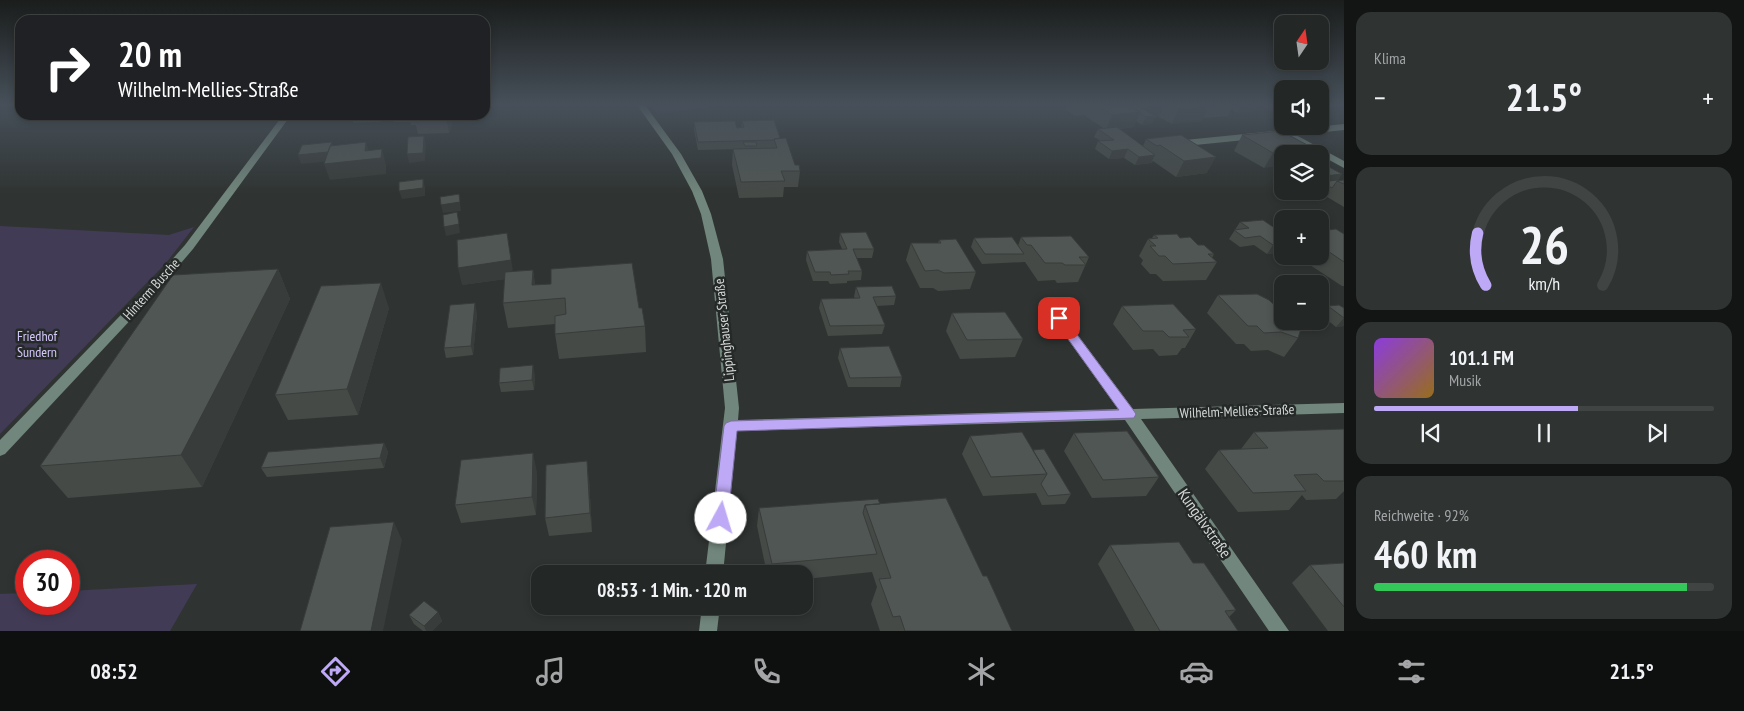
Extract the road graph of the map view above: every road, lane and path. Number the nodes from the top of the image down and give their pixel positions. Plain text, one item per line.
1 (273, 134) edge
2 (662, 134) edge
3 (1271, 134) edge
4 (1290, 135) edge
5 (1185, 143) edge
6 (1344, 164) edge
7 (1047, 302) dead end
8 (1344, 408) edge
9 (1129, 414) junction
10 (731, 426) junction
11 (0, 450) edge
12 (715, 565) edge
13 (710, 615) edge
14 (708, 631) edge
15 (1280, 631) edge

1 - 11 street, Hinterm Busche
2 - 10 street, Lippinghauser Straße
3 - 5 street
4 - 6 street
7 - 9 street
8 - 9 street, Wilhelm-Mellies-Straße
9 - 10 street, Wilhelm-Mellies-Straße
9 - 15 street, Kungälvstraße
10 - 12 street, Lippinghauser Straße
13 - 14 street

